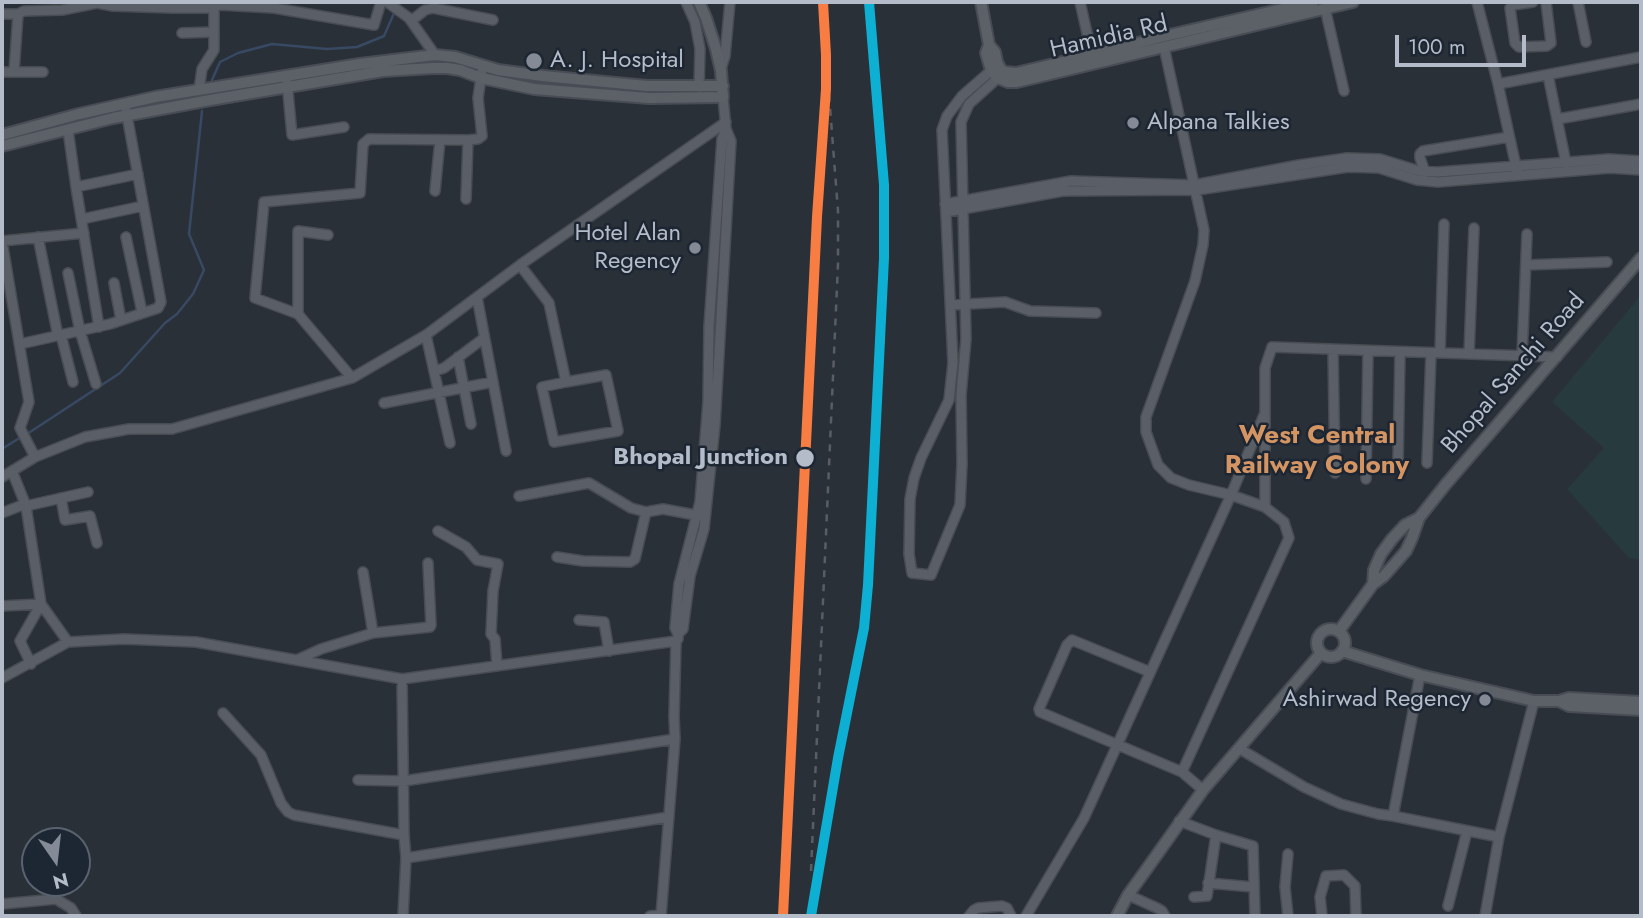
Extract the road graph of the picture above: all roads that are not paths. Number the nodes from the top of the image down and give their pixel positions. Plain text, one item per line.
1 (97, 2) edge
2 (381, 2) edge
3 (387, 2) edge
4 (686, 2) edge
5 (699, 2) edge
6 (730, 2) edge
7 (981, 2) edge
8 (1080, 2) edge
9 (1313, 2) edge
10 (1353, 2) edge
11 (1477, 2) edge
12 (1534, 2) edge
13 (1546, 2) edge
14 (1578, 2) edge
15 (214, 4) edge
16 (172, 5) edge
17 (1330, 5) edge
18 (22, 9) edge
19 (2, 14) edge
20 (410, 20) junction
21 (494, 20) dead end
22 (214, 32) junction
23 (182, 33) dead end
24 (1162, 42) junction
25 (1586, 42) dead end
26 (435, 55) junction
27 (1092, 55) junction
28 (1641, 57) edge
29 (484, 66) junction
30 (721, 71) junction
31 (998, 71) junction
32 (2, 72) edge
33 (14, 72) junction
34 (43, 72) dead end
35 (1548, 75) junction
36 (481, 78) junction
37 (287, 82) junction
38 (1498, 84) junction
39 (647, 86) junction
40 (699, 87) junction
41 (200, 90) junction
42 (1344, 91) dead end
43 (723, 92) junction
44 (649, 98) junction
45 (125, 104) junction
46 (1641, 104) edge
47 (128, 116) junction
48 (1558, 119) junction
49 (726, 125) junction
50 (344, 127) dead end
51 (68, 130) junction
52 (2, 135) edge
53 (1509, 137) junction
54 (440, 140) junction
55 (468, 140) junction
56 (2, 146) edge
57 (1566, 163) junction
58 (1638, 165) edge
59 (1425, 172) junction
60 (1517, 172) junction
61 (138, 174) junction
62 (76, 187) junction
63 (1195, 188) junction
64 (435, 191) dead end
65 (466, 199) dead end
66 (963, 205) junction
67 (143, 206) junction
68 (945, 208) junction
69 (82, 219) junction
70 (1444, 224) dead end
71 (1474, 228) dead end
72 (84, 233) junction
73 (1527, 233) dead end
74 (328, 235) dead end
75 (38, 237) junction
76 (126, 237) dead end
77 (2, 241) edge
78 (1641, 258) edge
79 (1607, 262) dead end
80 (520, 265) junction
81 (1526, 265) junction
82 (68, 273) dead end
83 (114, 283) dead end
84 (477, 297) junction
85 (965, 304) junction
86 (951, 305) junction
87 (142, 312) junction
88 (1096, 313) dead end
89 (298, 314) junction
90 (121, 320) junction
91 (99, 327) junction
92 (80, 331) junction
93 (426, 335) junction
94 (59, 336) junction
95 (484, 338) junction
96 (20, 344) junction
97 (1333, 349) junction
98 (1368, 351) junction
99 (1399, 352) junction
100 (1435, 353) junction
101 (1469, 354) junction
102 (1522, 356) junction
103 (458, 357) junction
104 (1557, 357) junction
105 (434, 371) junction
106 (952, 373) junction
107 (963, 374) junction
108 (352, 378) junction
109 (73, 382) dead end
110 (493, 382) junction
111 (566, 382) junction
112 (96, 384) dead end
113 (463, 388) junction
114 (439, 393) junction
115 (384, 402) dead end
116 (1265, 415) junction
117 (471, 424) dead end
118 (450, 443) dead end
119 (506, 452) dead end
120 (35, 457) junction
121 (1427, 463) dead end
122 (1398, 464) dead end
123 (12, 471) junction
124 (1335, 473) dead end
125 (2, 477) edge
126 (1366, 479) dead end
127 (88, 492) dead end
128 (1231, 495) junction
129 (519, 496) dead end
130 (61, 498) junction
131 (25, 505) junction
132 (1265, 507) junction
133 (646, 512) junction
134 (2, 513) edge
135 (702, 516) junction
136 (1419, 518) junction
137 (438, 531) dead end
138 (97, 543) dead end
139 (557, 557) dead end
140 (428, 563) dead end
141 (363, 572) dead end
142 (1373, 584) junction
143 (41, 604) junction
144 (2, 606) edge
145 (579, 620) dead end
146 (1339, 631) junction
147 (373, 633) junction
148 (677, 637) junction
149 (68, 642) junction
150 (609, 651) junction
151 (1342, 651) junction
152 (1321, 653) junction
153 (298, 660) junction
154 (31, 664) junction
155 (497, 666) junction
156 (1150, 672) junction
157 (1419, 675) junction
158 (2, 678) edge
159 (402, 680) junction
160 (1534, 701) junction
161 (1641, 702) edge
162 (1615, 705) junction
163 (1641, 710) edge
164 (223, 713) dead end
165 (675, 739) junction
166 (1116, 745) junction
167 (1240, 749) junction
168 (1182, 772) junction
169 (358, 779) dead end
170 (404, 780) junction
171 (1203, 790) junction
172 (1393, 816) junction
173 (669, 817) junction
174 (1179, 821) junction
175 (1467, 831) junction
176 (404, 835) junction
177 (1216, 835) junction
178 (1499, 837) junction
179 (1288, 854) dead end
180 (406, 858) junction
181 (1208, 883) junction
182 (1253, 887) junction
183 (1128, 895) junction
184 (1194, 897) dead end
185 (2, 904) edge
186 (1448, 906) dead end
187 (76, 916) edge
188 (403, 916) edge
189 (650, 916) edge
190 (661, 916) edge
191 (969, 916) edge
192 (1011, 916) edge
193 (1026, 916) edge
194 (1117, 916) edge
195 (1165, 916) edge
196 (1255, 916) edge
197 (1288, 916) edge
198 (1322, 916) edge
199 (1356, 916) edge
200 (1485, 916) edge

1 - 16 street
1 - 18 street
2 - 15 street
3 - 20 street
4 - 40 street
5 - 30 main road
6 - 30 street
7 - 31 main road
8 - 27 street
9 - 24 main road
10 - 17 main road, Hamidia Rd
11 - 38 street
12 - 13 street
14 - 25 street
15 - 16 street
15 - 22 street
17 - 24 main road, Hamidia Rd
17 - 42 street
18 - 19 street
18 - 33 street
20 - 21 street
20 - 26 street
22 - 23 street
22 - 41 street
24 - 27 main road
24 - 31 main road, Hamidia Rd
24 - 63 street
26 - 29 main road
26 - 37 main road
27 - 31 main road
28 - 35 street
29 - 36 street
29 - 39 main road
30 - 43 main road
31 - 66 street
31 - 68 street
32 - 33 street
33 - 34 street
35 - 38 street
35 - 48 street
36 - 37 main road
36 - 44 main road
36 - 55 street
37 - 41 main road
37 - 47 main road
37 - 50 street
38 - 53 street
39 - 40 main road
39 - 44 main road
40 - 43 main road
41 - 45 main road
43 - 44 main road
43 - 49 street
45 - 47 street
45 - 52 main road
46 - 48 street
47 - 51 main road
47 - 61 street
48 - 57 street
49 - 80 street
49 - 135 street
51 - 56 main road
51 - 62 street
53 - 59 street
53 - 60 street
54 - 55 street
54 - 64 street
54 - 89 street
55 - 65 street
57 - 58 street
57 - 60 street
58 - 60 street
59 - 60 street
59 - 63 street
60 - 63 street
61 - 62 street
61 - 67 street
62 - 69 street
63 - 66 street
63 - 128 street
66 - 68 street
66 - 85 street
67 - 69 street
67 - 87 street
68 - 86 street
69 - 72 street
70 - 100 street
71 - 101 street
72 - 75 street
72 - 91 street
73 - 81 street
74 - 89 street
75 - 77 street
75 - 94 street
76 - 87 street
77 - 96 street
78 - 104 main road, Bhopal Sanchi Road
79 - 81 street
80 - 84 street
80 - 111 street
81 - 102 street
82 - 92 street
83 - 90 street
84 - 93 street
84 - 95 street
85 - 86 street
85 - 88 street
85 - 107 street
86 - 106 street
87 - 90 street
89 - 108 street
90 - 91 street
91 - 92 street
92 - 94 street
92 - 112 street
93 - 105 street
93 - 108 street
94 - 96 street
94 - 109 street
95 - 103 street
95 - 110 street
96 - 120 street
97 - 98 street
97 - 116 street
97 - 124 street
98 - 99 street
98 - 126 street
99 - 100 street
99 - 122 street
100 - 101 street
100 - 121 street
101 - 102 street
102 - 104 street
103 - 105 street
103 - 113 street
104 - 136 main road, Bhopal Sanchi Road
105 - 114 street
106 - 107 street
106 - 107 street
108 - 120 street
110 - 113 street
110 - 119 street
111 - 111 street
113 - 114 street
113 - 117 street
114 - 115 street
114 - 118 street
116 - 128 street
116 - 132 street
120 - 123 street
123 - 125 street
123 - 131 street
127 - 130 street
128 - 132 street
128 - 156 street
129 - 133 street
130 - 131 street
130 - 138 street
131 - 134 street
131 - 143 street
132 - 168 street
133 - 135 street
133 - 139 street
135 - 148 street
136 - 142 main road
136 - 142 main road
137 - 155 street
140 - 147 street
141 - 147 street
142 - 146 main road
143 - 144 street
143 - 149 street
143 - 154 street
145 - 150 street
146 - 151 main road
146 - 152 main road
147 - 153 street
148 - 150 street
148 - 165 street
149 - 153 street
149 - 154 street
150 - 155 street
151 - 152 main road
151 - 157 main road
152 - 167 main road
153 - 159 street
154 - 158 street
155 - 159 street
156 - 166 street
156 - 166 street
157 - 160 main road
157 - 172 street
159 - 170 street
160 - 162 main road
160 - 178 street
161 - 162 main road
162 - 163 main road
164 - 176 street
165 - 170 street
165 - 173 street
166 - 168 street
166 - 193 street
167 - 171 main road
167 - 172 street
168 - 171 street
169 - 170 street
170 - 176 street
171 - 174 main road
172 - 175 street
173 - 180 street
173 - 190 street
174 - 177 street
174 - 183 main road
175 - 178 street
175 - 186 street
176 - 180 street
177 - 181 street
177 - 182 street
178 - 200 street
179 - 197 street
180 - 188 street
181 - 182 street
181 - 184 street
182 - 196 street
183 - 194 main road
183 - 195 street
185 - 187 street
189 - 190 street
191 - 192 street
198 - 199 street

